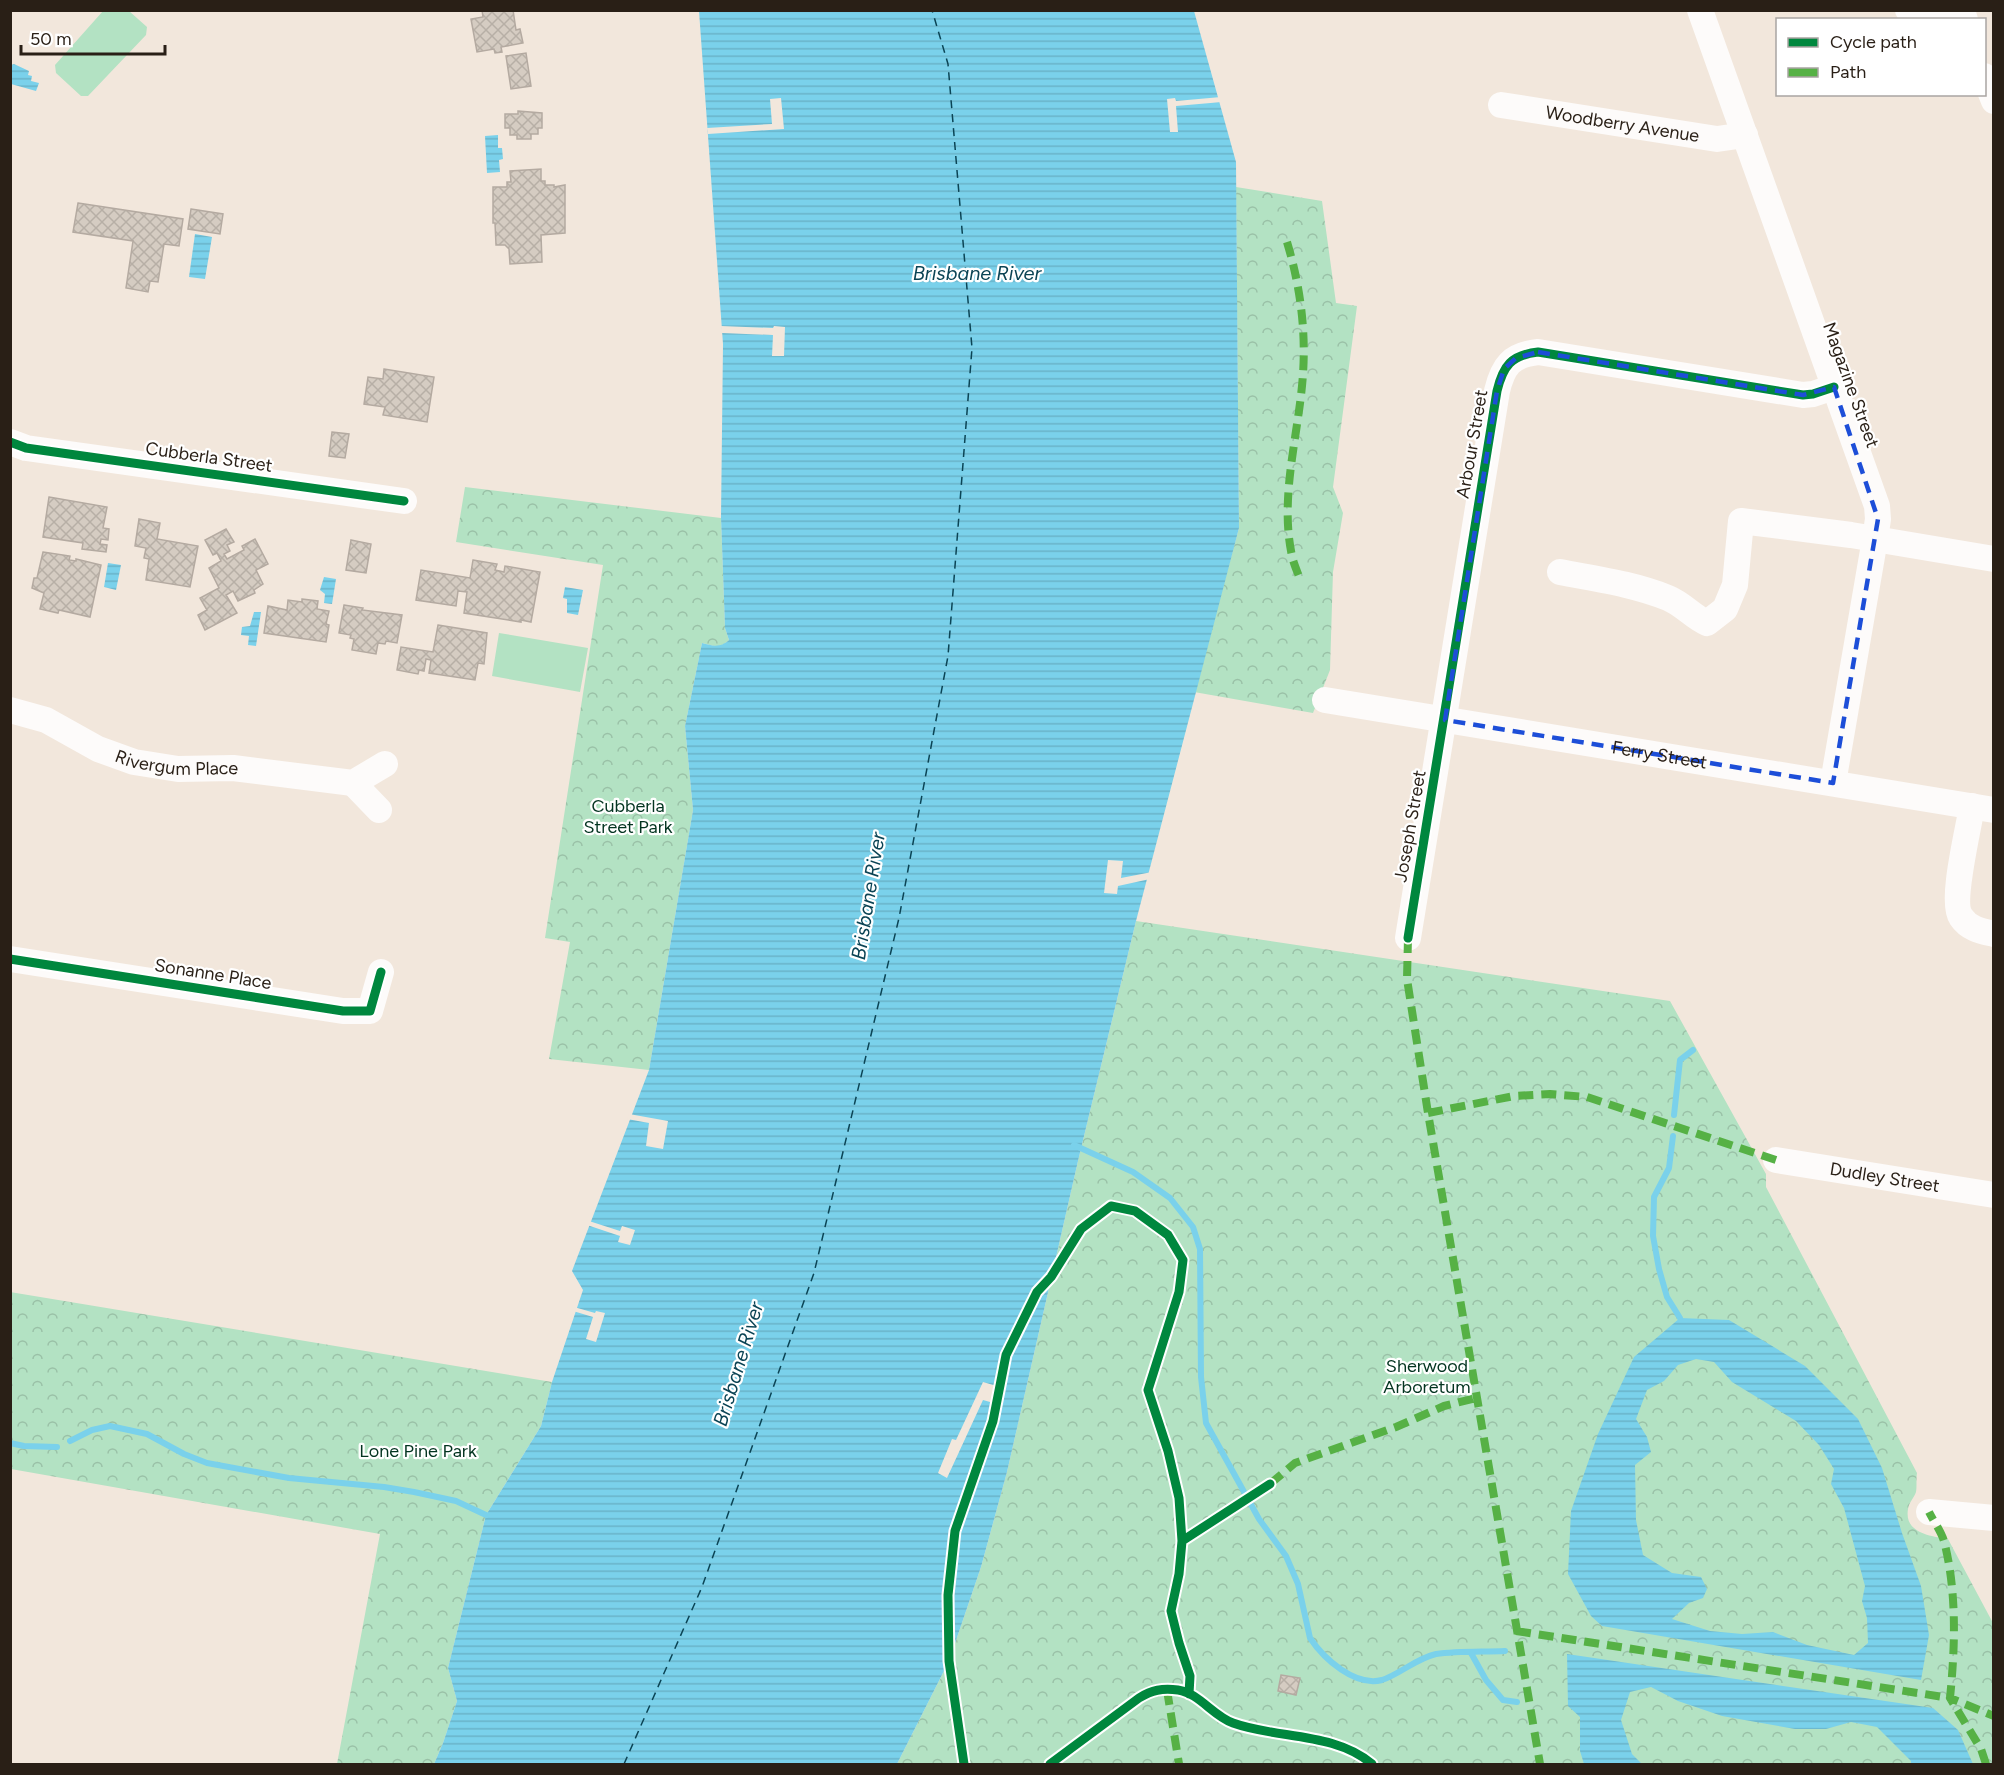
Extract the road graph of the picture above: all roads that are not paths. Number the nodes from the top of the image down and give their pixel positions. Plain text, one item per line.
1 (1700, 10) edge
2 (1908, 10) edge
3 (1943, 10) edge
4 (1986, 81) edge
5 (1994, 101) edge
6 (1501, 105) dead end
7 (1745, 135) junction
8 (1834, 387) junction
9 (10, 442) edge
10 (404, 501) dead end
11 (1875, 539) junction
12 (1994, 559) edge
13 (1560, 572) dead end
14 (1325, 700) dead end
15 (10, 710) edge
16 (1445, 720) junction
17 (385, 764) dead end
18 (353, 783) junction
19 (1833, 783) junction
20 (1983, 808) edge
21 (379, 810) dead end
22 (1994, 934) edge
23 (1408, 938) dead end
24 (10, 959) edge
25 (381, 972) dead end
26 (1776, 1160) dead end
27 (1994, 1194) edge
28 (1929, 1512) dead end
29 (1994, 1518) edge

1 - 7 street, Magazine Street
2 - 3 street
4 - 5 street
6 - 7 street, Woodberry Avenue
7 - 8 street, Magazine Street
8 - 11 street, Magazine Street
8 - 16 street, Arbour Street
9 - 10 street, Cubberla Street
11 - 12 street
11 - 13 street
11 - 19 street, Magazine Street
14 - 16 street, Ferry Street
15 - 18 street, Rivergum Place
16 - 19 street, Ferry Street
16 - 23 street, Joseph Street
17 - 18 street
18 - 21 street
19 - 20 street, Ferry Street
20 - 22 street
24 - 25 street, Sonanne Place
26 - 27 street, Dudley Street
28 - 29 street

